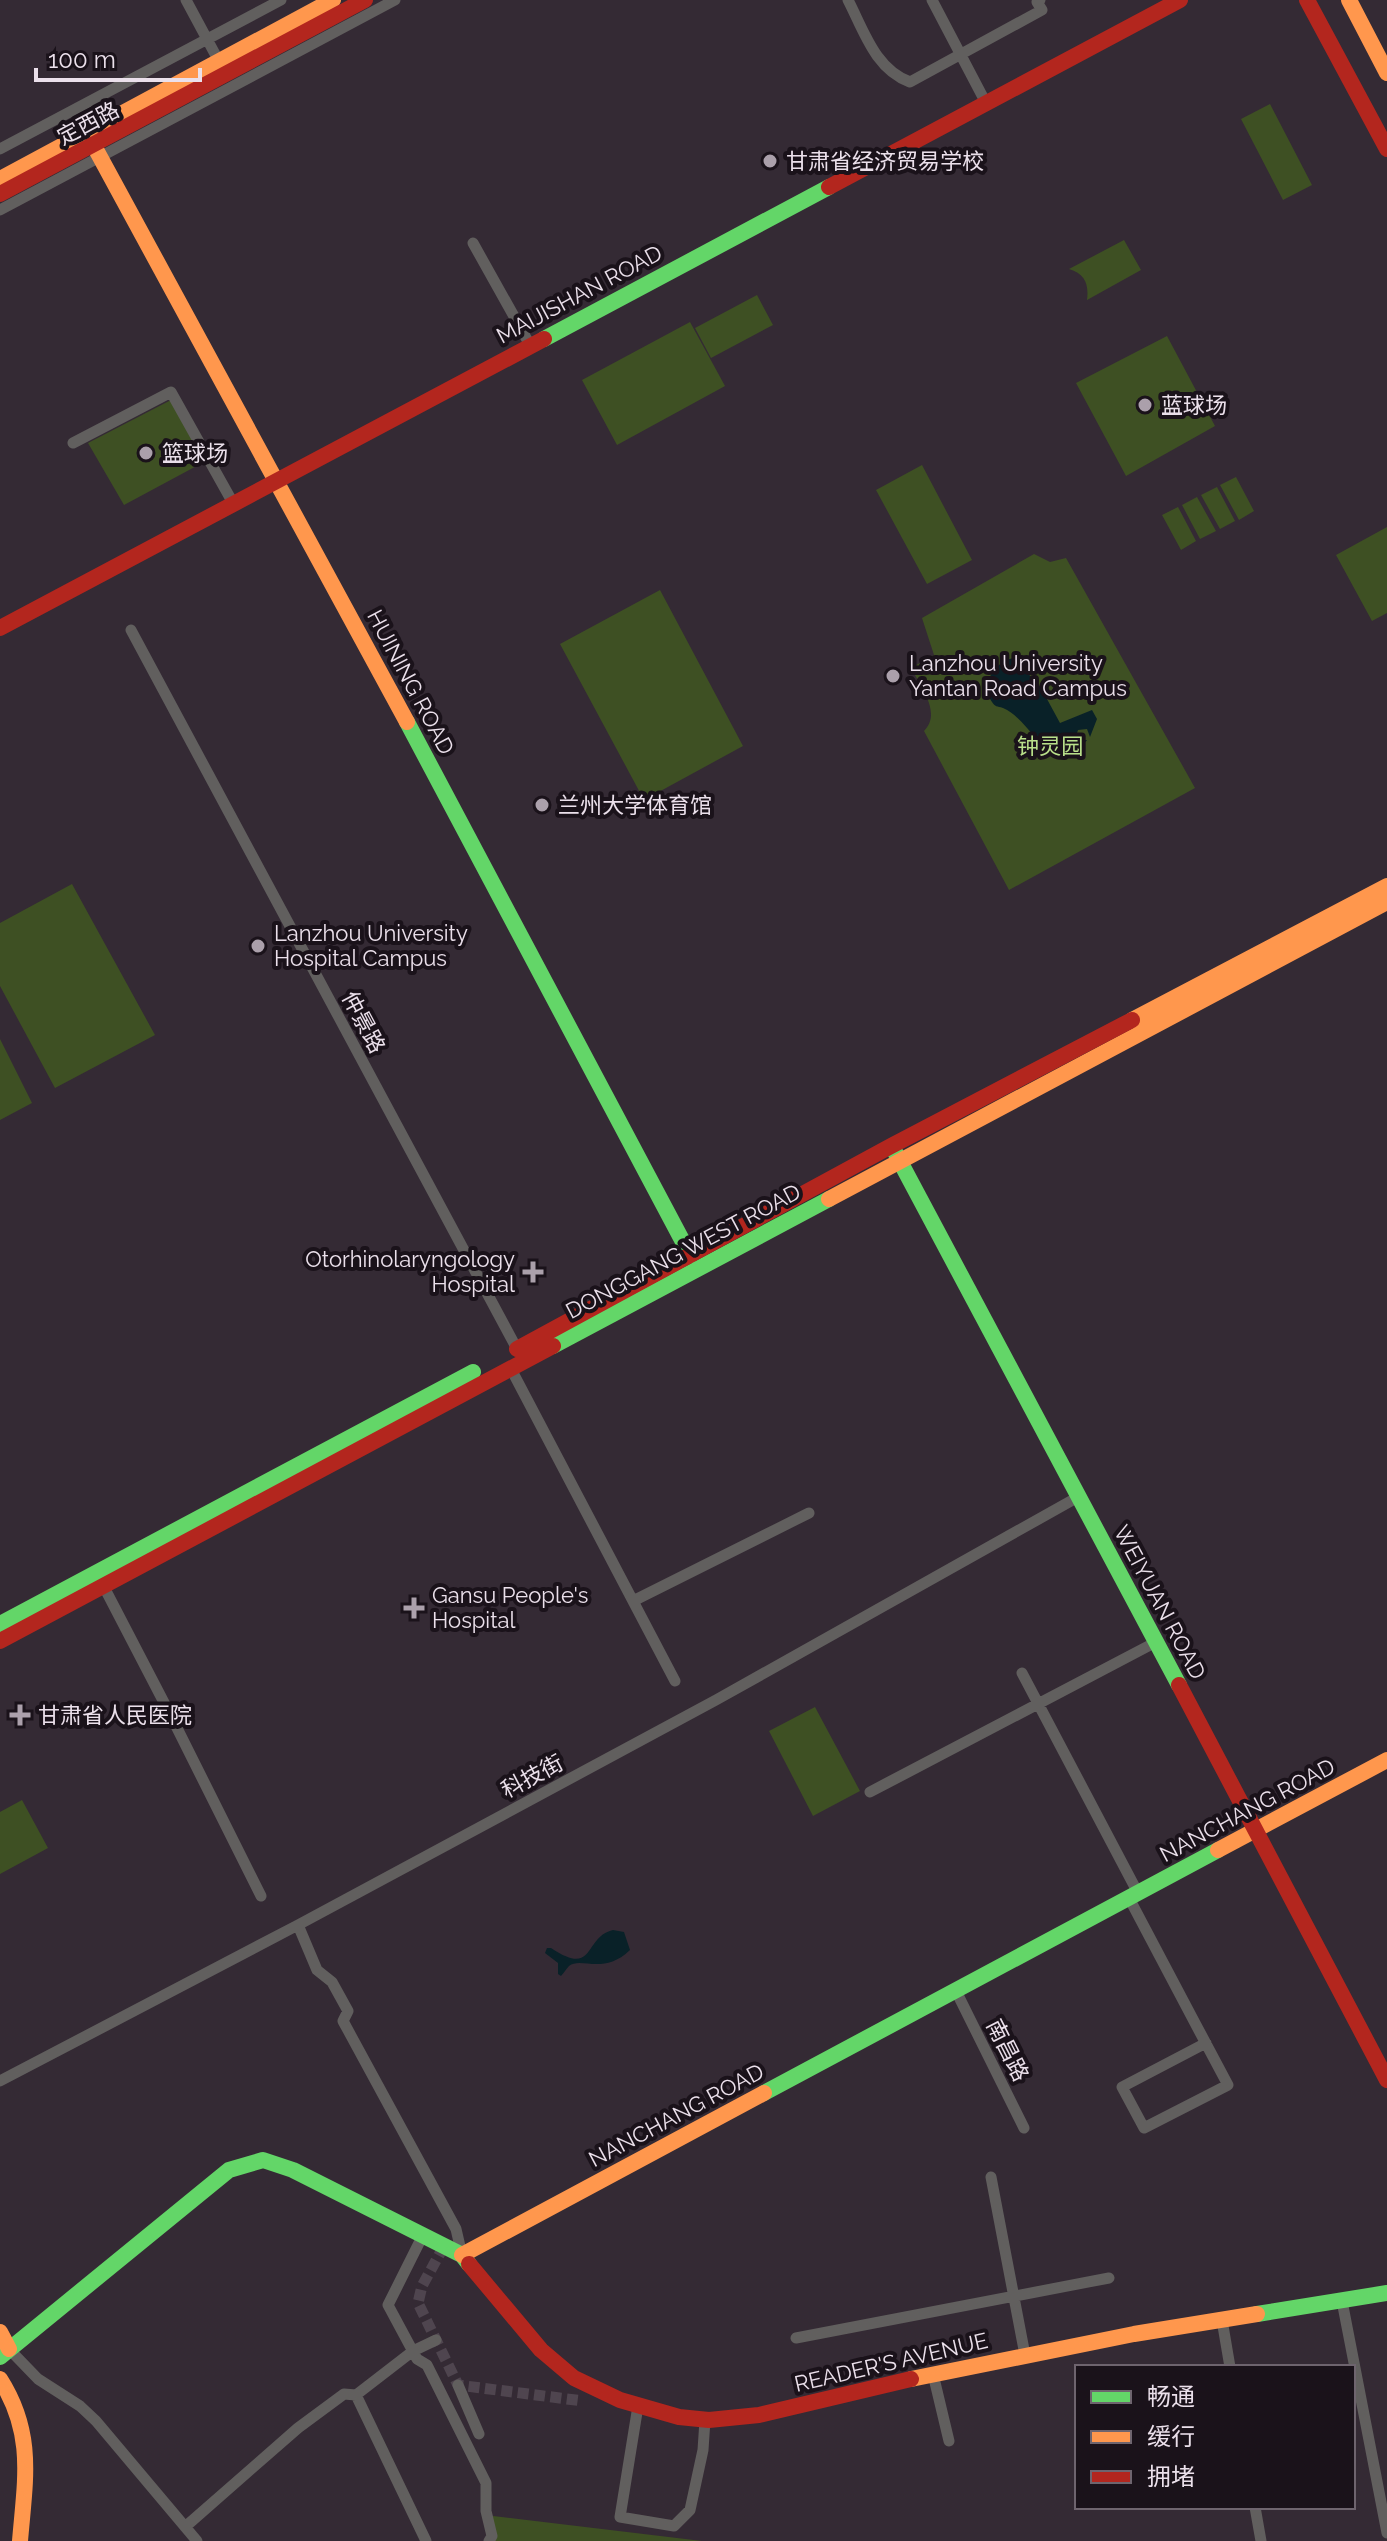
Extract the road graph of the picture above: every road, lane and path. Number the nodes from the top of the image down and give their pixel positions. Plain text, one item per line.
1 (186, 0) edge
2 (281, 0) edge
3 (333, 0) edge
4 (365, 0) edge
5 (395, 0) edge
6 (848, 0) edge
7 (932, 0) edge
8 (1180, 0) edge
9 (1307, 0) edge
10 (1349, 0) edge
11 (1038, 1) edge
12 (207, 39) junction
13 (961, 55) junction
14 (222, 67) junction
15 (1387, 73) edge
16 (986, 103) junction
17 (74, 108) junction
18 (94, 145) junction
19 (0, 149) edge
20 (1387, 149) edge
21 (0, 179) edge
22 (0, 194) edge
23 (0, 210) edge
24 (473, 243) dead end
25 (530, 345) junction
26 (73, 443) dead end
27 (276, 480) junction
28 (233, 503) junction
29 (0, 628) edge
30 (131, 630) dead end
31 (1387, 886) edge
32 (1387, 902) edge
33 (891, 1146) junction
34 (900, 1161) junction
35 (690, 1255) junction
36 (517, 1349) junction
37 (510, 1367) junction
38 (1078, 1497) junction
39 (809, 1513) dead end
40 (104, 1587) junction
41 (633, 1601) junction
42 (0, 1624) edge
43 (0, 1641) edge
44 (1156, 1642) junction
45 (1022, 1673) dead end
46 (675, 1681) dead end
47 (1039, 1705) junction
48 (1387, 1760) edge
49 (870, 1792) dead end
50 (1257, 1830) junction
51 (261, 1896) dead end
52 (1134, 1896) junction
53 (298, 1925) junction
54 (956, 1991) junction
55 (1206, 2043) junction
56 (1387, 2080) edge
57 (0, 2081) edge
58 (1024, 2128) dead end
59 (991, 2177) dead end
60 (423, 2235) junction
61 (462, 2255) junction
62 (1109, 2278) dead end
63 (1387, 2293) edge
64 (1013, 2295) junction
65 (1342, 2301) junction
66 (1222, 2320) junction
67 (0, 2332) edge
68 (796, 2338) dead end
69 (436, 2340) dead end
70 (413, 2351) junction
71 (4, 2353) edge
72 (1025, 2355) junction
73 (1230, 2365) edge
74 (1354, 2365) edge
75 (1355, 2368) edge
76 (933, 2374) junction
77 (0, 2379) edge
78 (458, 2385) dead end
79 (350, 2394) junction
80 (638, 2406) junction
81 (705, 2420) junction
82 (479, 2434) dead end
83 (949, 2441) dead end
84 (1255, 2509) edge
85 (185, 2527) junction
86 (1387, 2533) edge
87 (20, 2541) edge
88 (197, 2541) edge
89 (426, 2541) edge
90 (489, 2541) edge
91 (1261, 2541) edge

1 - 12 street
2 - 12 street
3 - 14 main road, 定西路
4 - 14 main road, 定西路
5 - 18 street
6 - 13 street
7 - 13 street
8 - 16 main road, MAIJISHAN ROAD
9 - 20 main road
10 - 15 main road
11 - 13 street
12 - 14 street
12 - 17 street
13 - 16 street
14 - 18 main road, 定西路
16 - 25 main road, MAIJISHAN ROAD
17 - 18 street
17 - 19 street
18 - 21 main road, 定西路
18 - 22 main road, 定西路
18 - 23 street
18 - 27 main road, HUINING ROAD
24 - 25 street
25 - 27 main road, MAIJISHAN ROAD
26 - 28 street
27 - 28 main road, MAIJISHAN ROAD
27 - 35 main road, HUINING ROAD
28 - 29 main road, MAIJISHAN ROAD
30 - 36 street, 仲景路
31 - 33 main road, DONGGANG WEST ROAD
32 - 34 main road, DONGGANG WEST ROAD
33 - 34 main road, WEIYUAN ROAD
33 - 35 main road, DONGGANG WEST ROAD
34 - 37 main road, DONGGANG WEST ROAD
34 - 38 main road, WEIYUAN ROAD
35 - 36 main road, DONGGANG WEST ROAD
36 - 42 main road, DONGGANG WEST ROAD
37 - 40 main road, DONGGANG WEST ROAD
37 - 41 street
38 - 44 main road, WEIYUAN ROAD
38 - 53 street, 科技街
39 - 41 street
40 - 43 main road, DONGGANG WEST ROAD
40 - 51 street
41 - 46 street
44 - 47 street
44 - 50 main road, WEIYUAN ROAD
45 - 47 street
47 - 49 street
47 - 52 street
48 - 50 main road, NANCHANG ROAD
50 - 52 main road, NANCHANG ROAD
50 - 56 main road, WEIYUAN ROAD
52 - 54 main road, NANCHANG ROAD
52 - 55 street
53 - 57 street, 科技街
53 - 61 street
54 - 58 street, 南昌路
54 - 61 main road, NANCHANG ROAD
55 - 55 street
59 - 64 street
60 - 61 main road
60 - 70 street
60 - 71 main road
61 - 80 main road, READER'S AVENUE
62 - 64 street
63 - 65 main road, READER'S AVENUE
64 - 68 street
64 - 72 street
65 - 66 main road, READER'S AVENUE
65 - 74 street
66 - 72 main road, READER'S AVENUE
66 - 73 street
67 - 71 main road
69 - 70 street
70 - 79 street
70 - 90 street
71 - 85 street
72 - 76 main road, READER'S AVENUE
75 - 86 street
76 - 81 main road, READER'S AVENUE
76 - 83 street
77 - 87 main road
78 - 82 street
79 - 85 street
79 - 89 street
80 - 81 main road, READER'S AVENUE
80 - 81 street
84 - 91 street
85 - 88 street

